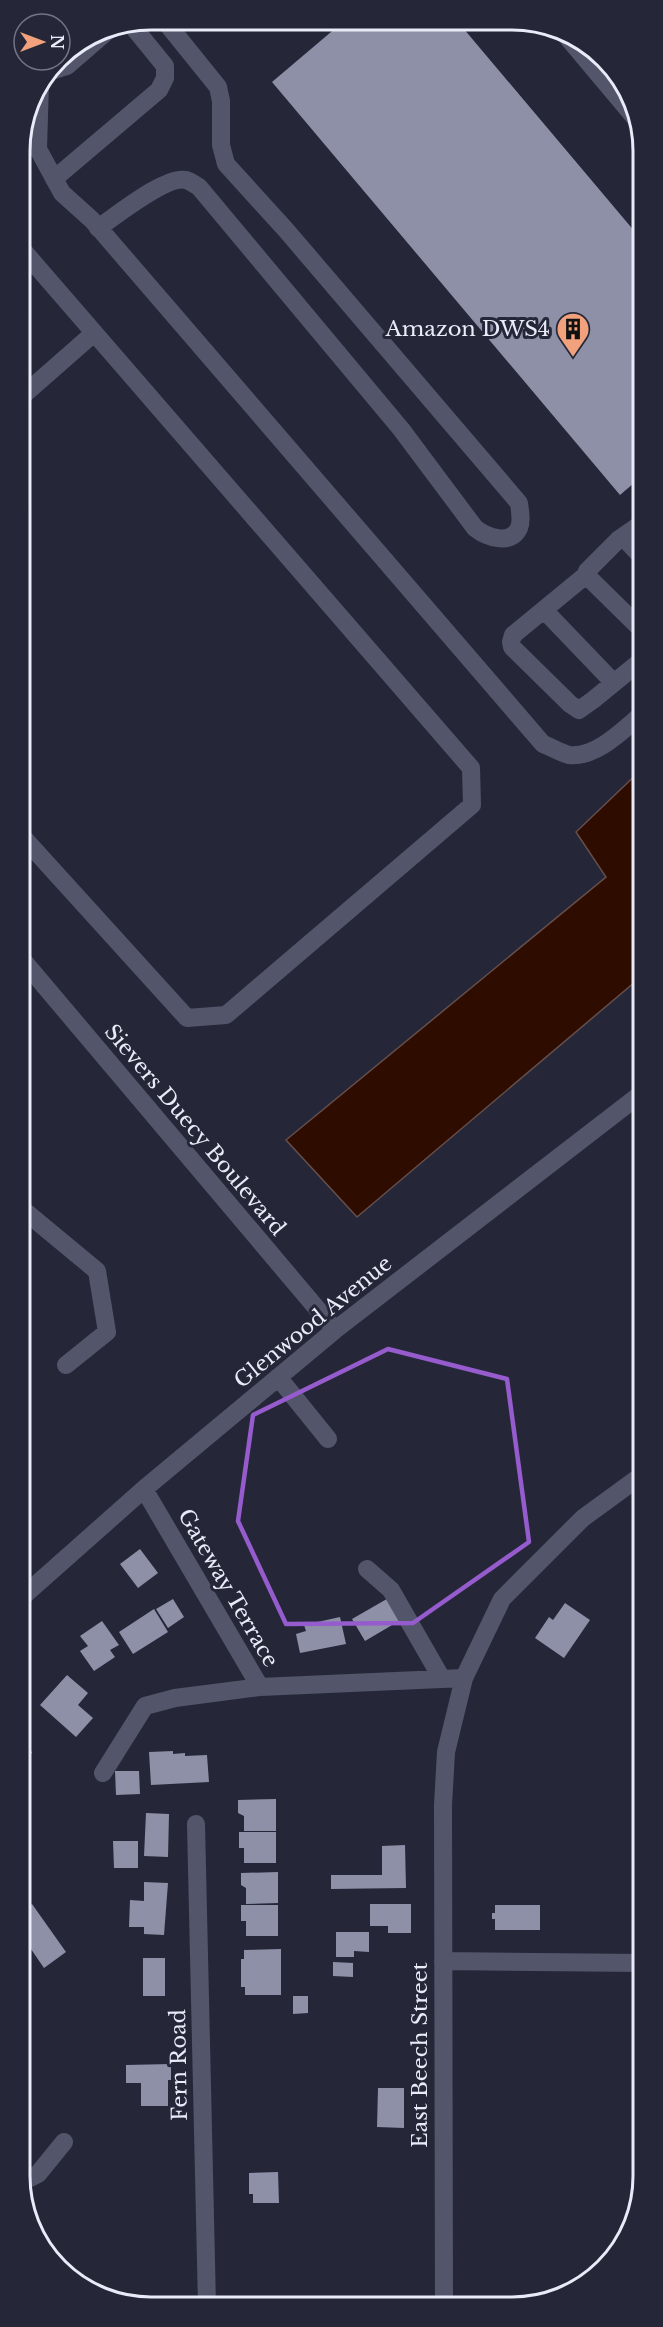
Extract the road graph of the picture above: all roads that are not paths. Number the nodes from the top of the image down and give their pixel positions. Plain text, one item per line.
1 (172, 30) edge
2 (136, 31) edge
3 (90, 46) edge
4 (577, 49) edge
5 (72, 62) edge
6 (39, 104) edge
7 (624, 105) edge
8 (54, 179) junction
9 (98, 228) junction
10 (30, 259) edge
11 (94, 333) junction
12 (30, 389) edge
13 (633, 530) edge
14 (621, 538) junction
15 (633, 547) edge
16 (586, 575) junction
17 (544, 610) junction
18 (633, 621) edge
19 (633, 667) edge
20 (614, 683) junction
21 (633, 722) edge
22 (30, 845) edge
23 (30, 969) edge
24 (633, 1100) edge
25 (30, 1215) edge
26 (335, 1330) junction
27 (66, 1365) dead end
28 (278, 1377) junction
29 (328, 1439) dead end
30 (633, 1482) edge
31 (144, 1489) junction
32 (367, 1569) dead end
33 (30, 1590) edge
34 (464, 1678) junction
35 (442, 1679) junction
36 (260, 1687) junction
37 (103, 1773) dead end
38 (196, 1824) dead end
39 (442, 1961) junction
40 (633, 1963) edge
41 (64, 2142) dead end
42 (30, 2178) edge
43 (207, 2297) edge
44 (444, 2297) edge

1 - 9 street
2 - 8 street
3 - 5 street
4 - 7 street
6 - 8 street
8 - 9 street
9 - 21 street
10 - 11 street
11 - 12 street
11 - 22 street
13 - 14 street
14 - 15 street
14 - 16 street
16 - 17 street
16 - 18 street
17 - 20 street
17 - 20 street
19 - 20 street
23 - 26 street, Sievers Duecy Boulevard
24 - 26 street, Glenwood Avenue
25 - 27 street
26 - 28 street, Glenwood Avenue
28 - 29 street
28 - 31 street, Glenwood Avenue
30 - 34 street, East Beech Street
31 - 33 street, Glenwood Avenue
31 - 36 street, Gateway Terrace
32 - 35 street
34 - 35 street, Gateway Terrace
34 - 39 street, East Beech Street
35 - 36 street, Gateway Terrace
36 - 37 street
38 - 43 street, Fern Road
39 - 40 street
39 - 44 street, East Beech Street
41 - 42 street

